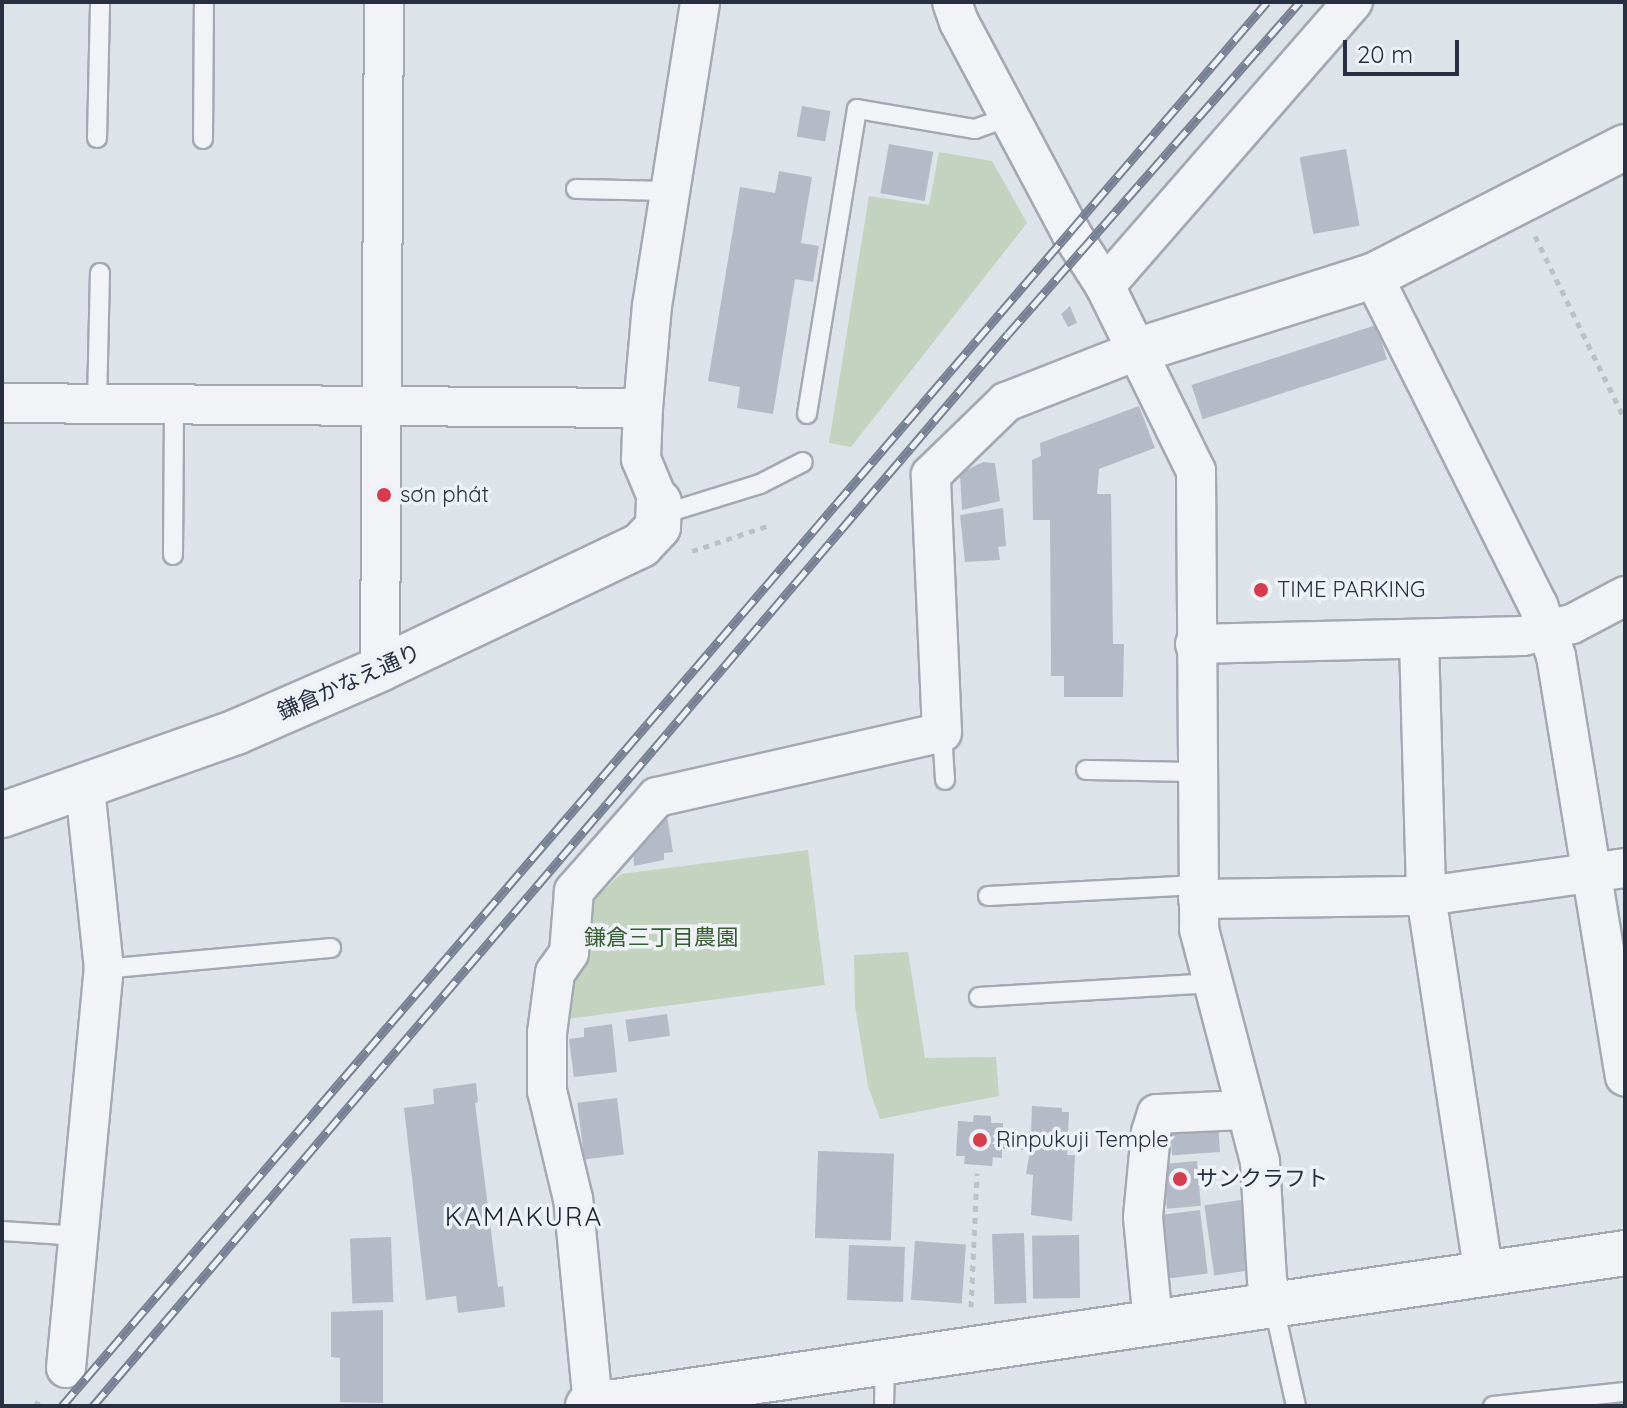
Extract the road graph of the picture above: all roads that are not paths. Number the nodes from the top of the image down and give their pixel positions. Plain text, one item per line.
1 (100, 2) edge
2 (204, 2) edge
3 (384, 2) edge
4 (700, 2) edge
5 (952, 2) edge
6 (1353, 2) edge
7 (1010, 116) junction
8 (97, 138) dead end
9 (203, 139) dead end
10 (1625, 147) edge
11 (576, 189) dead end
12 (670, 191) junction
13 (100, 273) dead end
14 (1373, 276) junction
15 (1105, 286) junction
16 (1136, 351) junction
17 (2, 403) edge
18 (97, 404) junction
19 (383, 405) junction
20 (174, 406) junction
21 (643, 408) junction
22 (807, 414) dead end
23 (803, 462) dead end
24 (659, 509) junction
25 (173, 555) dead end
26 (1625, 596) edge
27 (1548, 631) junction
28 (1419, 640) junction
29 (1195, 644) junction
30 (380, 669) junction
31 (942, 732) junction
32 (1086, 770) dead end
33 (1195, 772) junction
34 (945, 780) dead end
35 (85, 788) junction
36 (2, 815) edge
37 (1609, 871) edge
38 (1198, 892) junction
39 (988, 896) dead end
40 (1426, 896) junction
41 (331, 948) dead end
42 (104, 969) junction
43 (1213, 983) junction
44 (979, 997) dead end
45 (1625, 1076) edge
46 (1246, 1110) junction
47 (2, 1231) edge
48 (79, 1236) junction
49 (1625, 1253) edge
50 (1484, 1274) junction
51 (1274, 1307) junction
52 (1153, 1323) junction
53 (885, 1363) junction
54 (66, 1368) dead end
55 (1625, 1392) edge
56 (735, 1396) edge
57 (1597, 1401) edge
58 (590, 1406) edge
59 (884, 1406) edge
60 (1296, 1406) edge
61 (1493, 1406) edge

1 - 8 lane
2 - 9 lane
3 - 19 street
4 - 12 street
5 - 7 street
6 - 15 street
7 - 15 street
7 - 22 lane
10 - 14 street
11 - 12 lane
12 - 21 street
13 - 18 lane
14 - 16 street
14 - 27 street
15 - 16 street
16 - 29 street
16 - 31 street
17 - 18 street
18 - 20 street
19 - 20 street
19 - 21 street
19 - 30 street
20 - 25 lane
21 - 24 street
23 - 24 lane
24 - 30 street, 鎌倉かなえ通り
26 - 27 street
27 - 28 street
27 - 37 street
28 - 29 street
28 - 40 street
29 - 33 street
30 - 35 street, 鎌倉かなえ通り
31 - 34 lane
31 - 58 street
32 - 33 lane
33 - 38 street
35 - 36 street, 鎌倉かなえ通り
35 - 42 street
37 - 40 street
37 - 45 street
38 - 39 lane
38 - 40 street
38 - 43 street
40 - 50 street
41 - 42 lane
42 - 48 street
43 - 44 lane
43 - 46 street
46 - 51 street
46 - 52 street
47 - 48 lane
48 - 54 street
49 - 50 street
50 - 51 street
51 - 52 street
51 - 60 lane
52 - 53 street
53 - 56 street
53 - 59 lane
55 - 57 lane
56 - 58 street
57 - 61 lane

